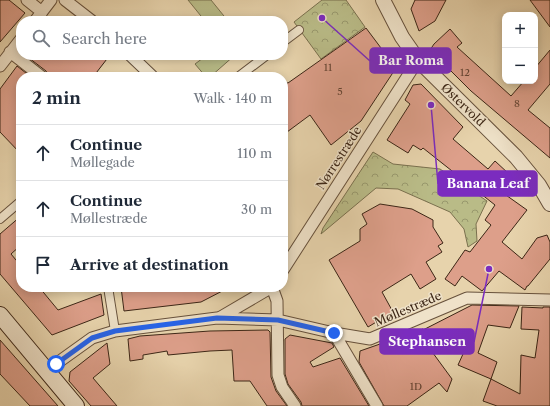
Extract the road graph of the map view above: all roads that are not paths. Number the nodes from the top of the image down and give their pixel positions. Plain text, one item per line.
1 (27, 0) edge
2 (51, 0) edge
3 (66, 0) edge
4 (384, 0) edge
5 (37, 16) edge
6 (39, 16) edge
7 (86, 16) edge
8 (299, 30) dead end
9 (288, 38) edge
10 (16, 44) edge
11 (10, 52) junction
12 (16, 57) edge
13 (20, 60) edge
14 (135, 60) edge
15 (260, 60) edge
16 (418, 60) junction
17 (0, 66) edge
18 (36, 72) edge
19 (148, 72) edge
20 (245, 72) edge
21 (550, 204) edge
22 (16, 205) edge
23 (0, 219) edge
24 (288, 262) edge
25 (109, 292) edge
26 (263, 292) edge
27 (274, 292) edge
28 (550, 300) edge
29 (0, 315) edge
30 (217, 318) junction
31 (278, 320) junction
32 (115, 331) junction
33 (334, 333) junction
34 (46, 371) junction
35 (76, 406) edge
36 (295, 406) edge
37 (377, 406) edge

1 - 5 street
2 - 6 street
3 - 7 street
4 - 16 street, Østervold
8 - 9 street
10 - 11 street
11 - 12 street
11 - 17 street
13 - 18 street
14 - 19 street
15 - 20 street
16 - 21 street, Østervold
16 - 24 street, Nørrestræde
22 - 23 street
25 - 32 street
26 - 30 street
27 - 31 street
28 - 33 street, Møllestræde
29 - 34 main road
30 - 31 street, Møllestræde
30 - 32 street
31 - 33 street, Møllestræde
31 - 36 street
32 - 34 street
33 - 37 street
34 - 35 main road

